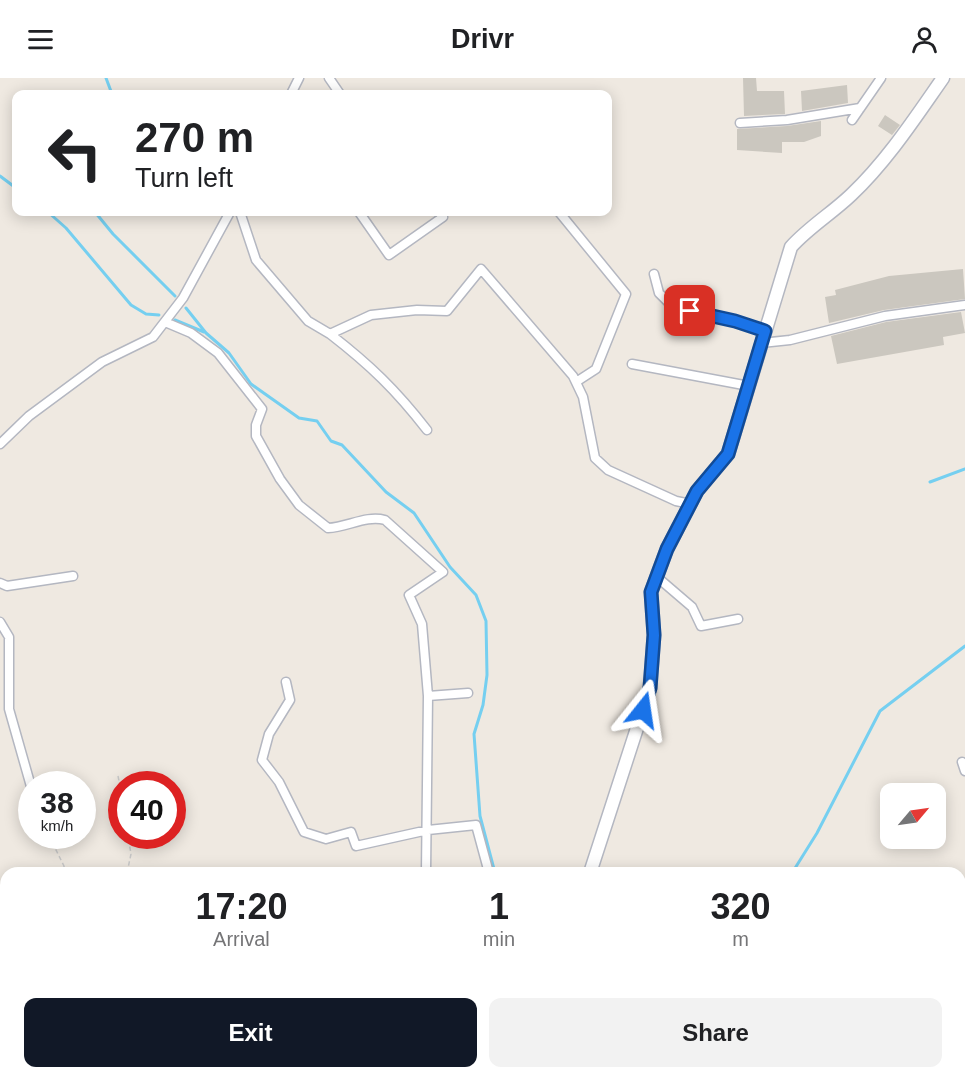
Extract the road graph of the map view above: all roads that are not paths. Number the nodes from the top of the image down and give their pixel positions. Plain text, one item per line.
1 (881, 78) edge
2 (943, 78) edge
3 (860, 108) junction
4 (852, 120) dead end
5 (740, 123) dead end
6 (228, 216) edge
7 (241, 216) edge
8 (362, 216) edge
9 (442, 216) edge
10 (563, 216) edge
11 (654, 274) dead end
12 (965, 305) edge
13 (165, 322) junction
14 (330, 334) junction
15 (763, 337) junction
16 (632, 364) dead end
17 (576, 381) junction
18 (749, 386) junction
19 (427, 430) dead end
20 (0, 444) edge
21 (691, 504) junction
22 (73, 576) dead end
23 (657, 577) junction
24 (0, 583) edge
25 (738, 618) dead end
26 (0, 622) edge
27 (286, 682) dead end
28 (468, 693) dead end
29 (428, 696) junction
30 (27, 771) edge
31 (428, 830) junction
32 (426, 867) edge
33 (488, 867) edge
34 (592, 867) edge

1 - 3 street
2 - 15 street
3 - 4 street
3 - 5 street
6 - 13 street
7 - 14 street
8 - 9 street
10 - 17 street
11 - 15 street
12 - 15 street
13 - 20 street
13 - 29 street
14 - 17 street
14 - 19 street
15 - 18 street
16 - 18 street
17 - 21 street
18 - 21 street
21 - 23 street
22 - 24 street
23 - 25 street
23 - 34 street
26 - 30 street
27 - 31 street
28 - 29 street
29 - 31 street
31 - 32 street
31 - 33 street

